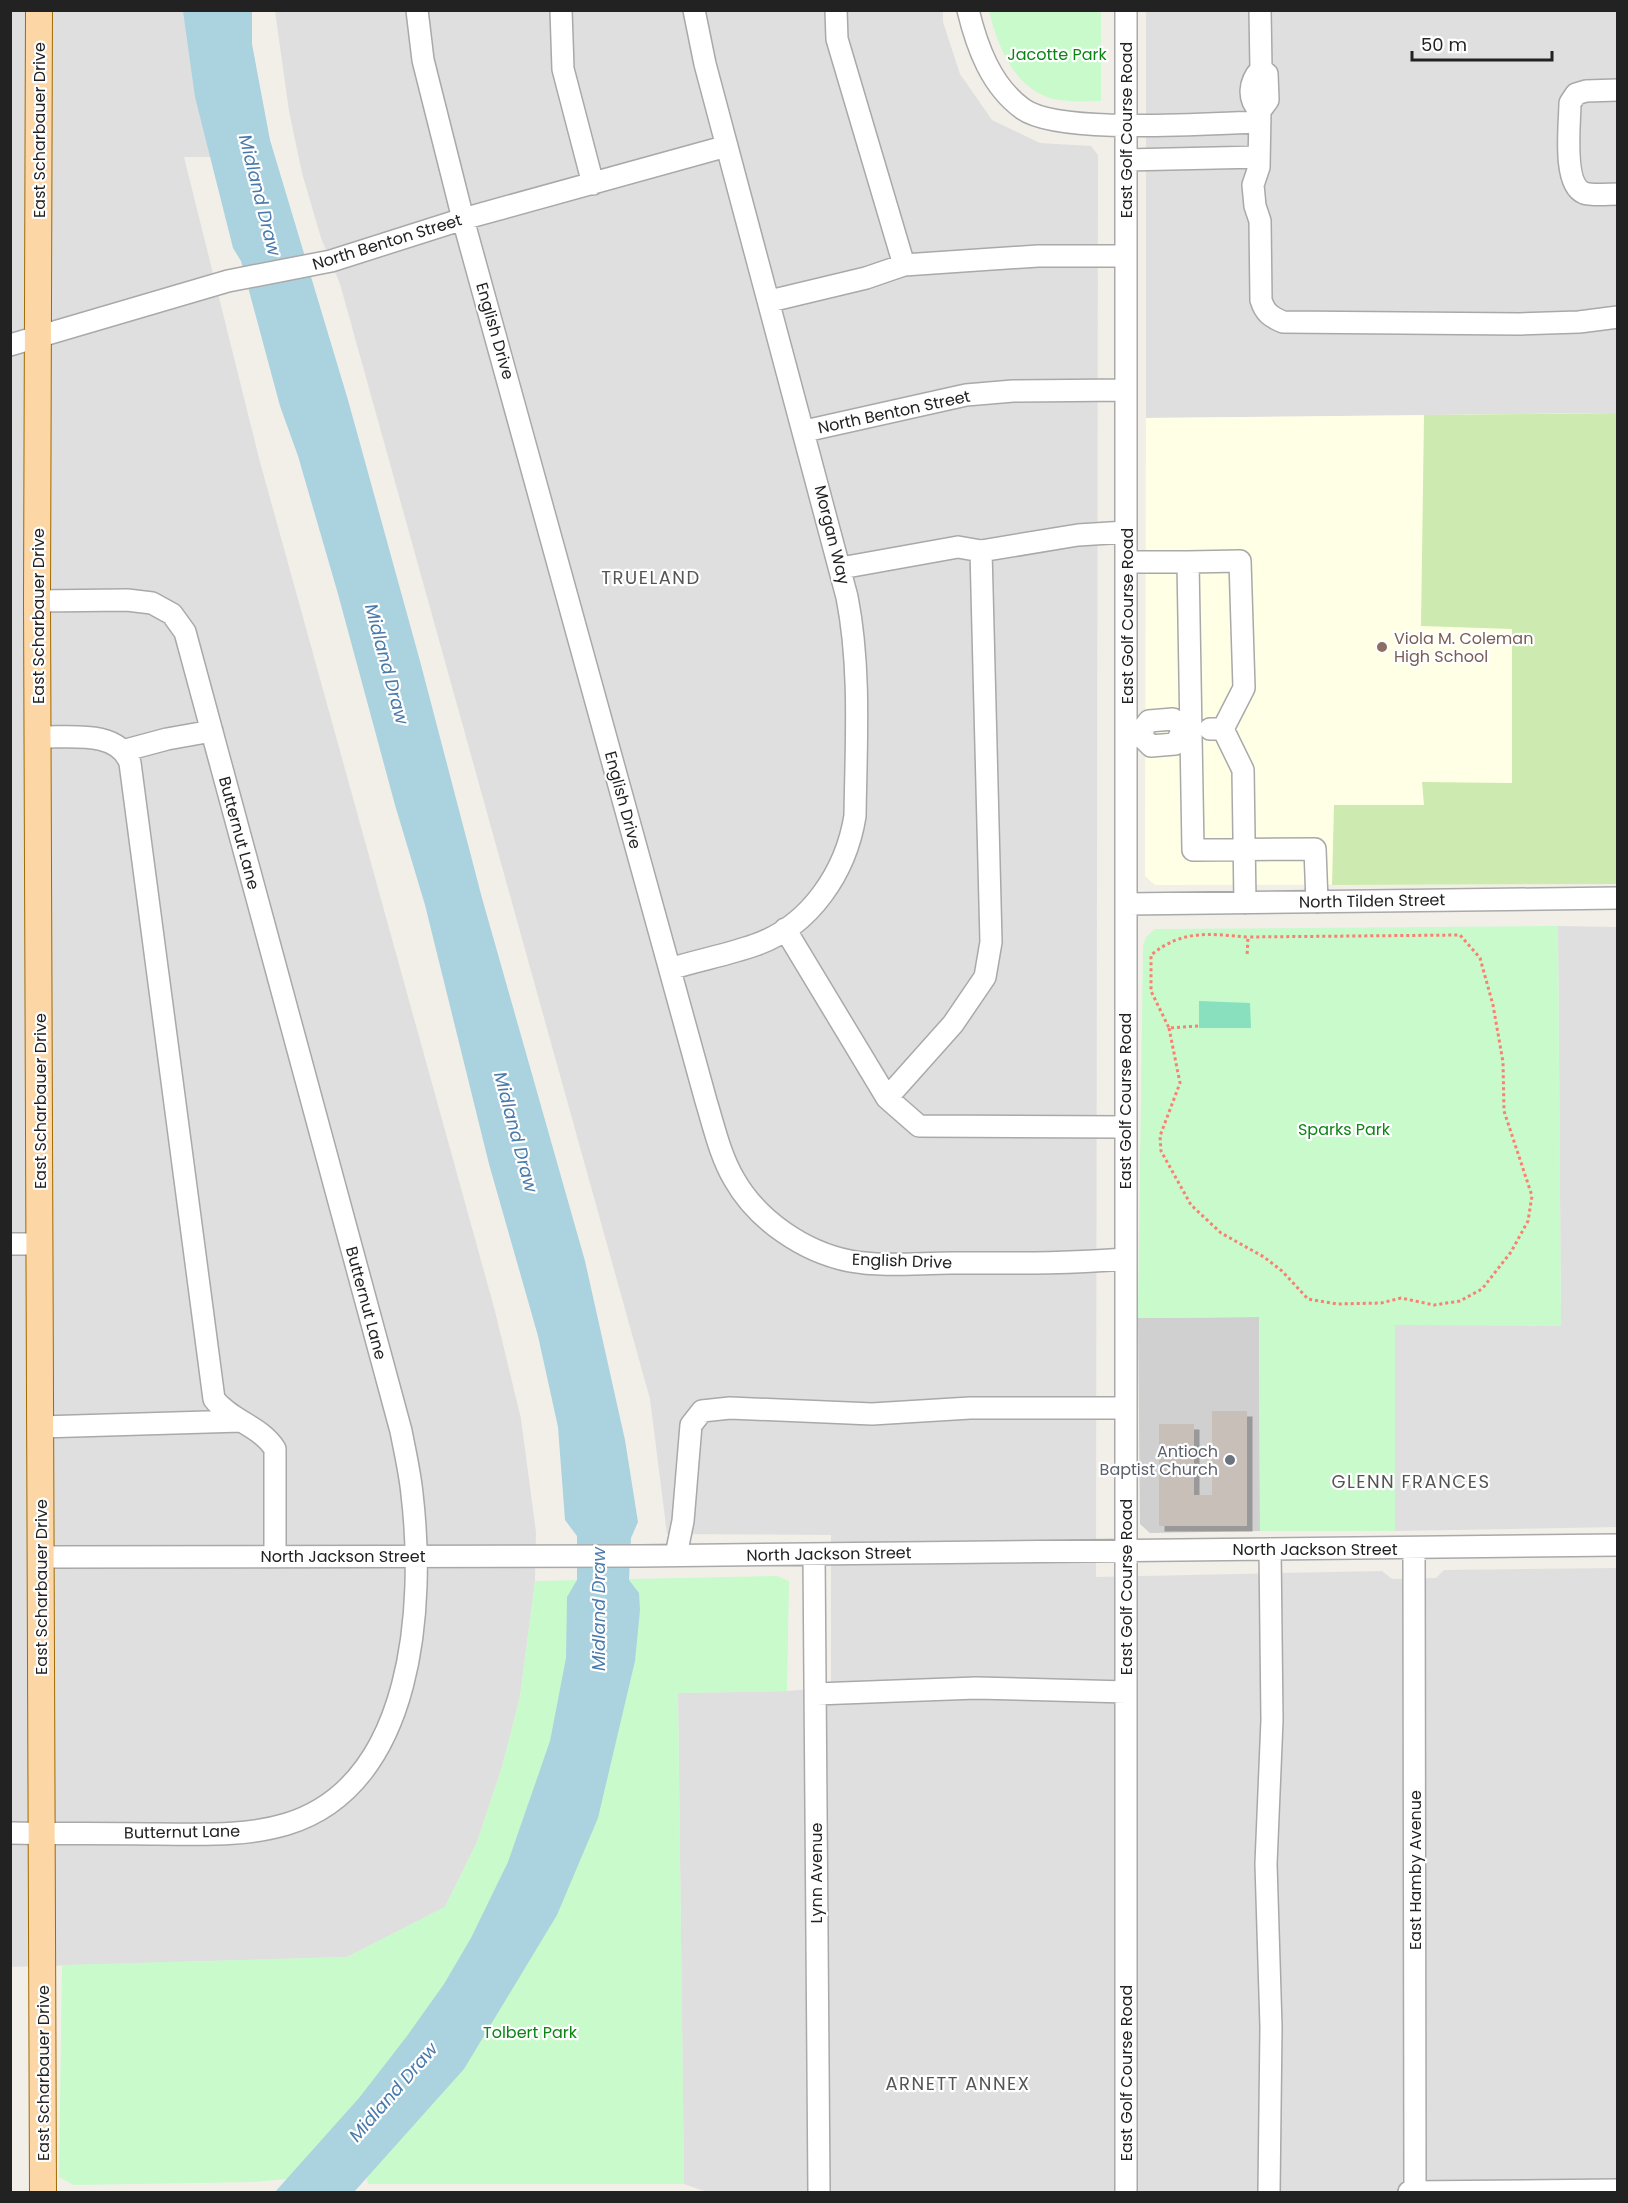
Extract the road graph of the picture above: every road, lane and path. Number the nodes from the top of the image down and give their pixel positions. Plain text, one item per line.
1 (39, 10) edge
2 (417, 10) edge
3 (561, 10) edge
4 (694, 10) edge
5 (836, 10) edge
6 (968, 10) edge
7 (1126, 10) edge
8 (1260, 10) edge
9 (1617, 90) edge
10 (1260, 117) junction
11 (1126, 125) junction
12 (727, 146) junction
13 (1126, 160) junction
14 (1259, 162) junction
15 (592, 184) junction
16 (1617, 194) edge
17 (463, 219) junction
18 (1126, 256) junction
19 (904, 265) junction
20 (770, 301) junction
21 (1617, 317) edge
22 (39, 337) junction
23 (10, 345) edge
24 (1126, 390) junction
25 (805, 431) junction
26 (1126, 532) junction
27 (981, 551) junction
28 (1126, 562) junction
29 (1188, 562) junction
30 (841, 568) junction
31 (37, 601) junction
32 (1188, 729) junction
33 (1223, 729) junction
34 (212, 731) junction
35 (1133, 735) junction
36 (38, 737) junction
37 (126, 750) junction
38 (1243, 850) junction
39 (1617, 898) edge
40 (1317, 902) junction
41 (1245, 903) junction
42 (1127, 904) junction
43 (784, 929) junction
44 (1248, 937) junction
45 (1246, 956) dead end
46 (670, 969) junction
47 (1198, 1026) dead end
48 (1170, 1029) junction
49 (887, 1098) junction
50 (1125, 1127) junction
51 (10, 1244) edge
52 (40, 1244) junction
53 (1124, 1259) junction
54 (1125, 1408) junction
55 (242, 1421) junction
56 (41, 1427) junction
57 (1617, 1545) edge
58 (1414, 1548) junction
59 (1270, 1549) junction
60 (1126, 1550) junction
61 (814, 1554) junction
62 (415, 1555) junction
63 (275, 1556) junction
64 (676, 1556) junction
65 (41, 1557) junction
66 (1126, 1692) junction
67 (816, 1694) junction
68 (10, 1833) edge
69 (43, 1833) junction
70 (1617, 2190) edge
71 (1415, 2192) edge
72 (43, 2193) edge
73 (819, 2193) edge
74 (1126, 2193) edge
75 (1269, 2193) edge
76 (1409, 2193) edge

1 - 22 main road, East Scharbauer Drive
2 - 17 street, English Drive
3 - 15 street
4 - 12 street, Morgan Way
5 - 19 street
6 - 11 street
7 - 11 street, East Golf Course Road
8 - 10 street
9 - 16 street
10 - 11 street
10 - 14 street
11 - 13 street, East Golf Course Road
12 - 15 street, North Benton Street
12 - 20 street, Morgan Way
13 - 14 street
13 - 18 street, East Golf Course Road
14 - 21 street
15 - 17 street, North Benton Street
17 - 22 street, North Benton Street
17 - 46 street, English Drive
18 - 19 street
18 - 24 street, East Golf Course Road
19 - 20 street
20 - 25 street, Morgan Way
22 - 23 street, North Benton Street
22 - 31 main road, East Scharbauer Drive
24 - 25 street, North Benton Street
24 - 26 street, East Golf Course Road
25 - 30 street, Morgan Way
26 - 27 street
26 - 28 street, East Golf Course Road
27 - 30 street
27 - 49 street
28 - 29 street
28 - 35 street, East Golf Course Road
29 - 32 street
29 - 33 street
30 - 43 street, Morgan Way
31 - 34 street, Butternut Lane
31 - 36 main road, East Scharbauer Drive
32 - 33 street
32 - 35 street
32 - 38 street
33 - 38 street
34 - 37 street
34 - 62 street, Butternut Lane
35 - 42 street, East Golf Course Road
36 - 37 street
36 - 52 main road, East Scharbauer Drive
37 - 55 street
38 - 40 street
38 - 41 street
39 - 40 street, North Tilden Street
40 - 41 street, North Tilden Street
41 - 42 street, North Tilden Street
42 - 50 street, East Golf Course Road
43 - 46 street, Morgan Way
43 - 49 street
44 - 45 path
44 - 48 path
44 - 48 path
46 - 53 street, English Drive
47 - 48 path
49 - 50 street
50 - 53 street, East Golf Course Road
51 - 52 street
52 - 56 main road, East Scharbauer Drive
53 - 54 street, East Golf Course Road
54 - 60 street, East Golf Course Road
54 - 64 street
55 - 56 street
55 - 63 street
56 - 65 main road, East Scharbauer Drive
57 - 58 street, North Jackson Street
58 - 59 street, North Jackson Street
58 - 71 street, East Hamby Avenue
59 - 60 street, North Jackson Street
59 - 75 street
60 - 61 street, North Jackson Street
60 - 66 street, East Golf Course Road
61 - 64 street, North Jackson Street
61 - 67 street, Lynn Avenue
62 - 63 street, North Jackson Street
62 - 64 street, North Jackson Street
62 - 69 street, Butternut Lane
63 - 65 street, North Jackson Street
65 - 69 main road, East Scharbauer Drive
66 - 67 street
66 - 74 street, East Golf Course Road
67 - 73 street, Lynn Avenue
68 - 69 street, Butternut Lane
69 - 72 main road, East Scharbauer Drive
70 - 71 street
71 - 76 street

